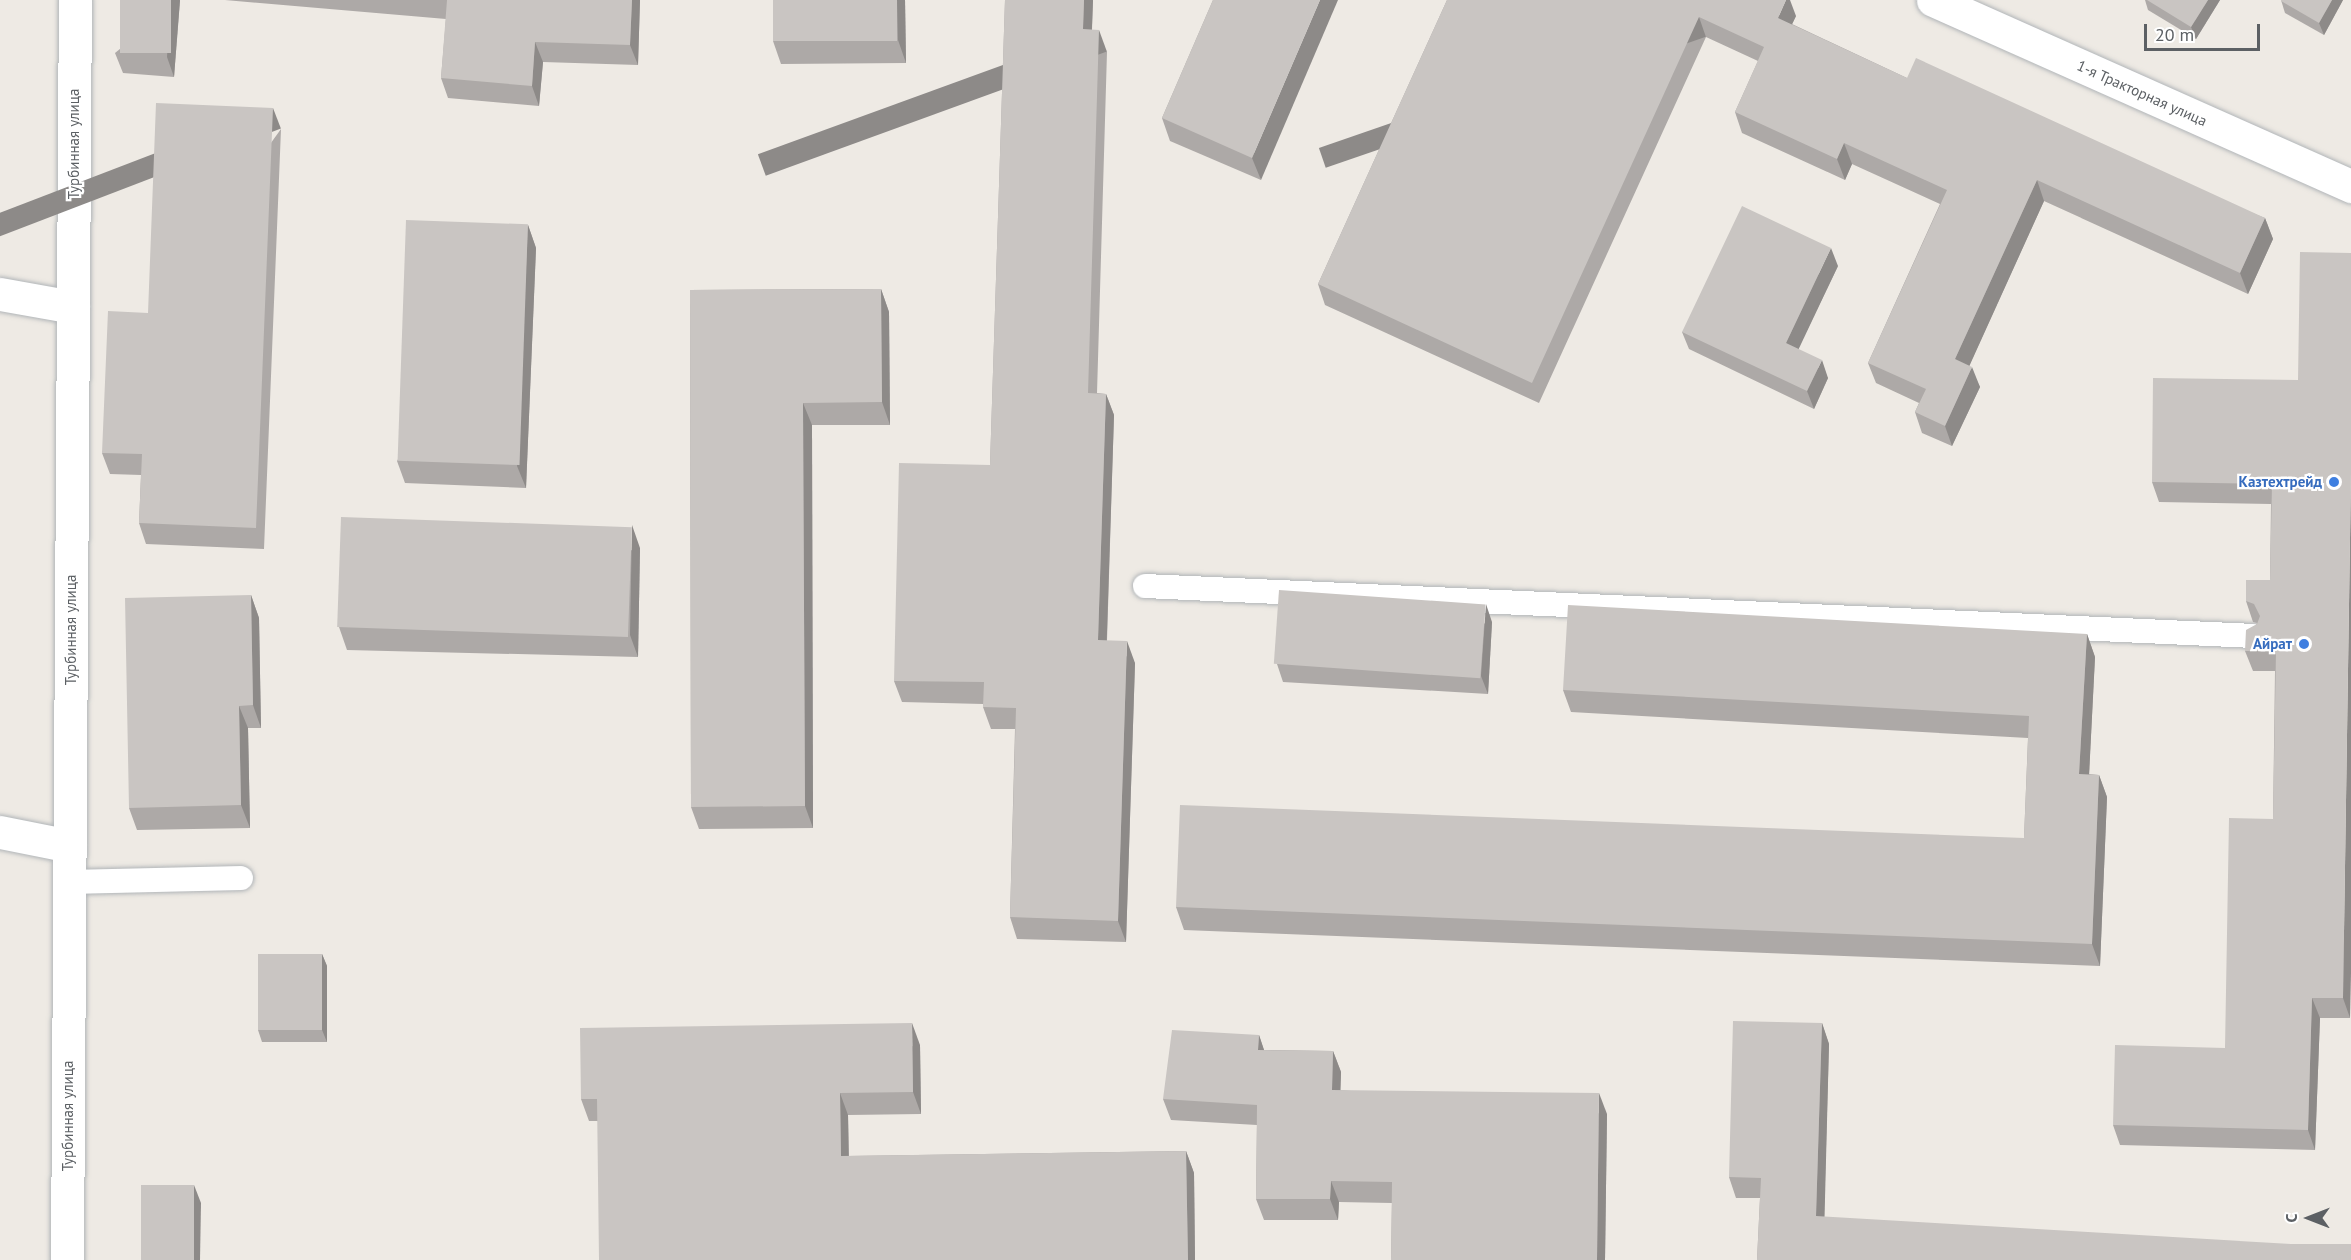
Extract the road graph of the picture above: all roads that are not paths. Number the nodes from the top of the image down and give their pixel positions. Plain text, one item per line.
1 (75, 0) edge
2 (1933, 0) edge
3 (2351, 186) edge
4 (0, 294) edge
5 (73, 308) junction
6 (1144, 586) dead end
7 (2253, 636) edge
8 (0, 832) edge
9 (70, 846) junction
10 (240, 878) dead end
11 (70, 882) junction
12 (67, 1260) edge

1 - 5 street, Турбинная улица
2 - 3 street, 1-я Тракторная улица
4 - 5 street
5 - 9 street, Турбинная улица
6 - 7 lane
8 - 9 street
9 - 11 street, Турбинная улица
10 - 11 lane
11 - 12 street, Турбинная улица

